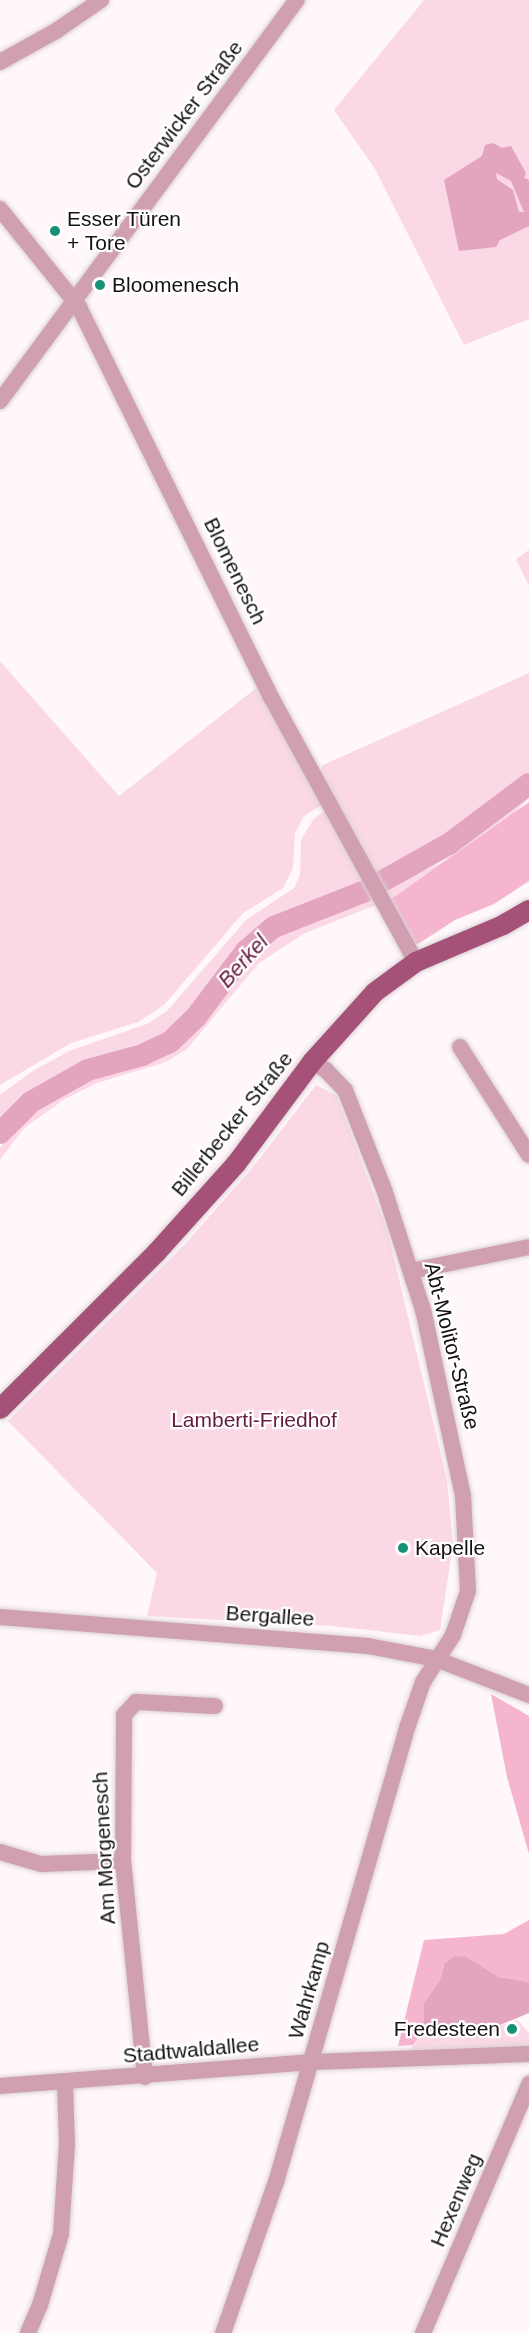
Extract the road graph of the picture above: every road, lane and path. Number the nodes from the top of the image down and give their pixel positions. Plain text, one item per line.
1 (101, 0) edge
2 (297, 0) edge
3 (0, 62) edge
4 (0, 209) edge
5 (75, 301) junction
6 (0, 401) edge
7 (529, 910) edge
8 (416, 962) junction
9 (460, 1047) dead end
10 (312, 1062) junction
11 (529, 1155) edge
12 (529, 1247) edge
13 (411, 1271) junction
14 (0, 1409) edge
15 (0, 1617) edge
16 (436, 1659) junction
17 (529, 1695) edge
18 (215, 1706) dead end
19 (0, 1852) edge
20 (123, 1861) junction
21 (529, 2054) edge
22 (312, 2062) junction
23 (144, 2077) junction
24 (65, 2084) junction
25 (529, 2084) edge
26 (0, 2086) edge
27 (27, 2333) edge
28 (223, 2333) edge
29 (423, 2333) edge

1 - 3 street
2 - 5 street, Osterwicker Straße
4 - 5 street, Blomenesch
5 - 6 street, Osterwicker Straße
5 - 8 street, Blomenesch
7 - 8 main road, Billerbecker Straße
8 - 10 main road, Billerbecker Straße
9 - 11 street
10 - 13 street, Abt-Molitor-Straße
10 - 14 main road, Billerbecker Straße
12 - 13 street
13 - 16 street, Abt-Molitor-Straße
15 - 16 street, Bergallee
16 - 17 street, Bergallee
16 - 22 street, Wahrkamp
18 - 20 street, Am Morgenesch
19 - 20 street
20 - 23 street, Am Morgenesch
21 - 22 street, Stadtwaldallee
22 - 23 street, Stadtwaldallee
22 - 28 street, Wahrkamp
23 - 24 street, Stadtwaldallee
24 - 26 street, Stadtwaldallee
24 - 27 street
25 - 29 street, Hexenweg

